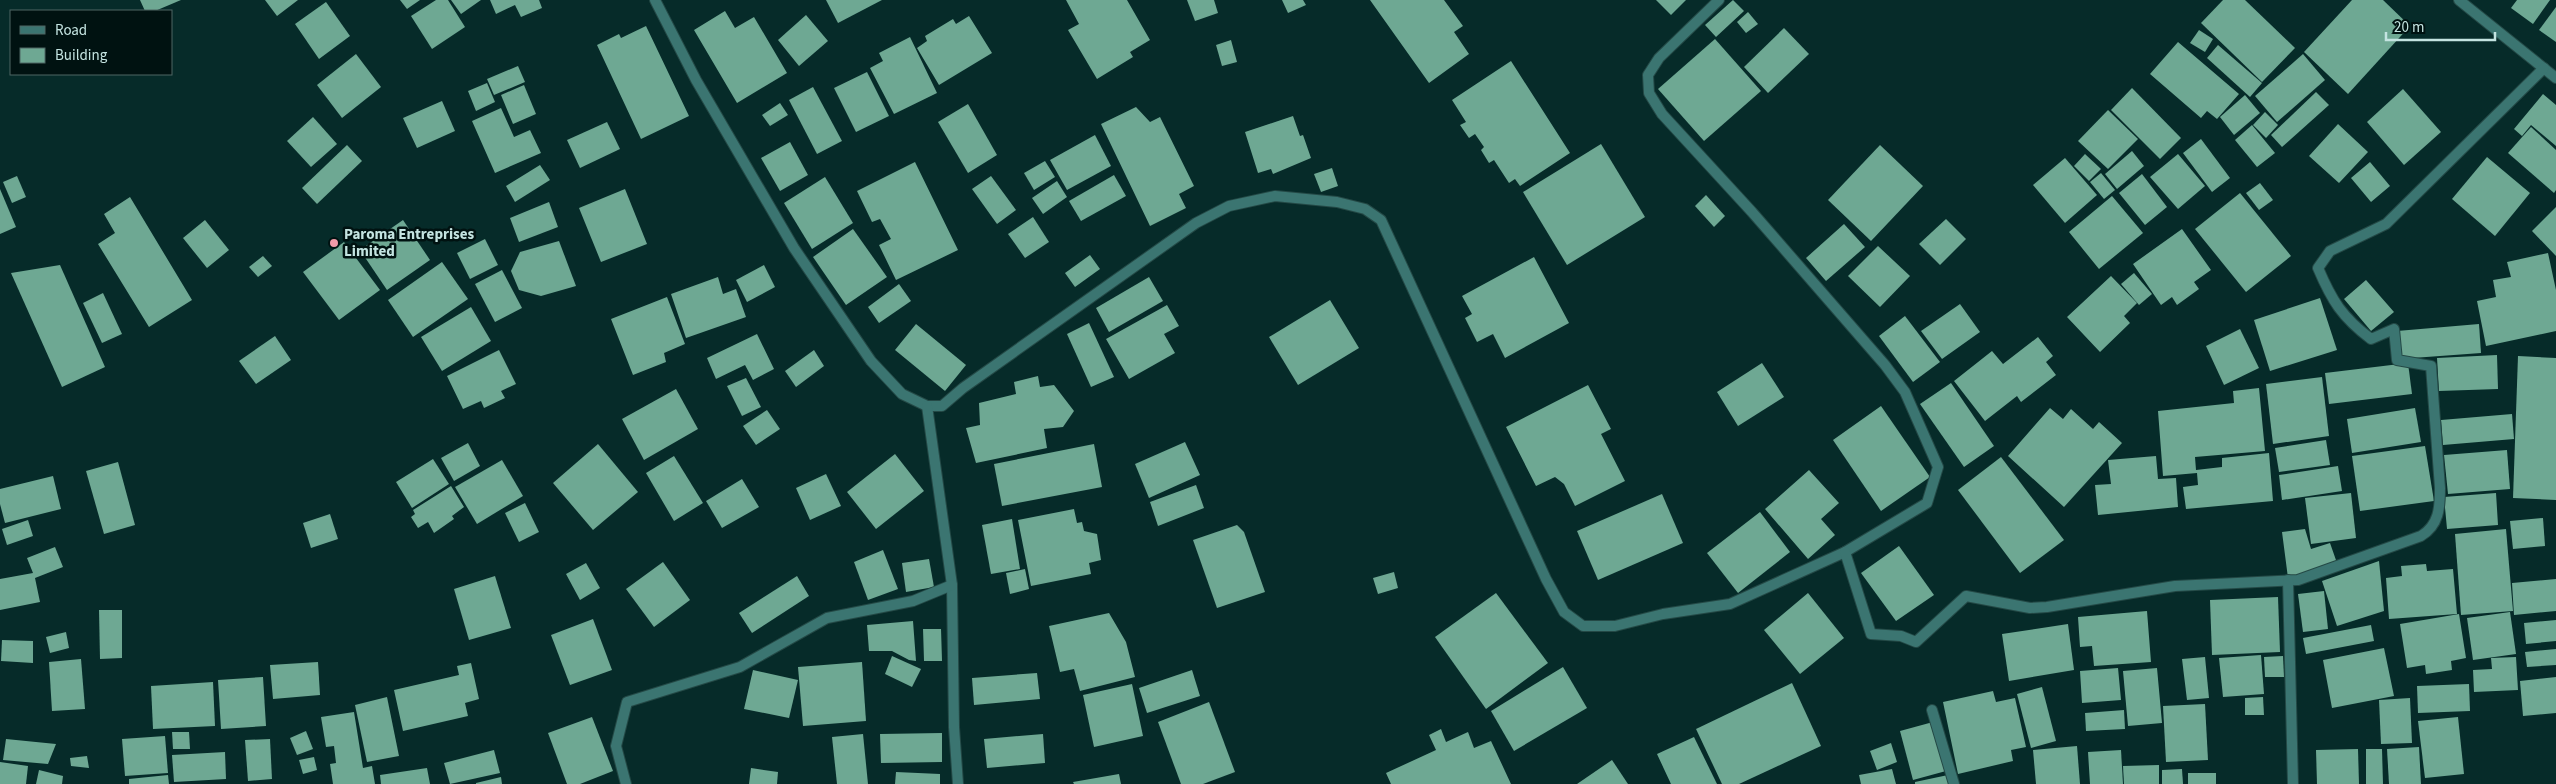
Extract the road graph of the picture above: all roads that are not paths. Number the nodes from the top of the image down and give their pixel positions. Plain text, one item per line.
1 (655, 0) edge
2 (1719, 0) edge
3 (2459, 0) edge
4 (2544, 68) junction
5 (2556, 78) edge
6 (927, 406) junction
7 (1845, 552) junction
8 (2288, 580) junction
9 (952, 585) junction
10 (1932, 710) dead end
11 (626, 784) edge
12 (958, 784) edge
13 (1954, 784) edge
14 (2293, 784) edge

1 - 6 street
2 - 7 street
3 - 4 street
4 - 5 street
4 - 8 street
6 - 7 street
6 - 9 street
7 - 8 street
8 - 14 street
9 - 11 street
9 - 12 street
10 - 13 street

